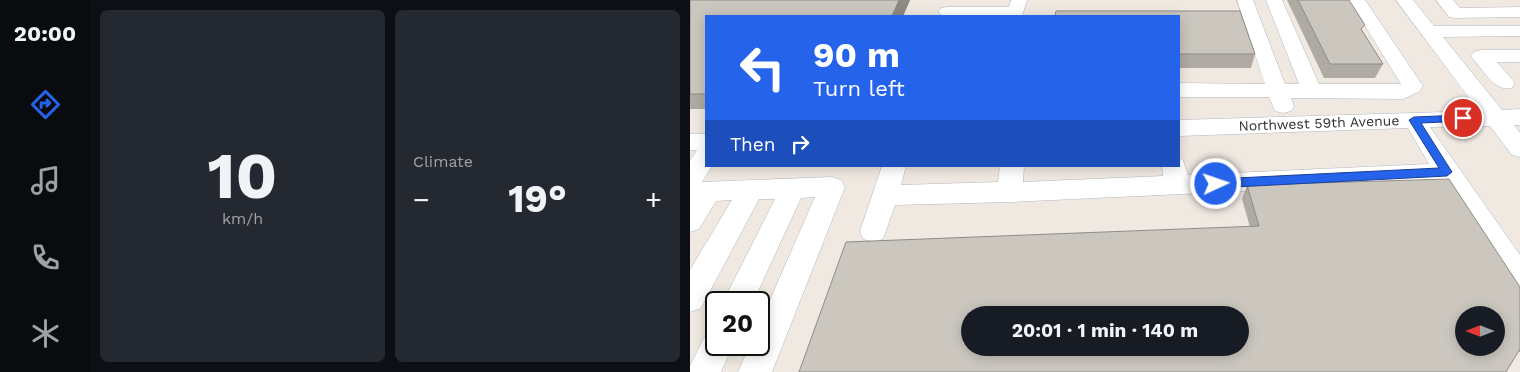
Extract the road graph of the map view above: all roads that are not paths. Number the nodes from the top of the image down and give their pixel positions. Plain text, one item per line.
1 (1019, 0) edge
2 (1245, 0) edge
3 (1274, 0) edge
4 (1357, 0) edge
5 (1404, 0) edge
6 (1444, 0) edge
7 (1508, 0) edge
8 (1481, 6) edge
9 (948, 9) edge
10 (1520, 12) edge
11 (1520, 31) edge
12 (1429, 32) junction
13 (1520, 56) edge
14 (1470, 83) junction
15 (1512, 83) edge
16 (1180, 90) edge
17 (1278, 91) junction
18 (1312, 91) junction
19 (1520, 116) edge
20 (1495, 117) junction
21 (1414, 120) junction
22 (1290, 125) junction
23 (1180, 128) edge
24 (690, 142) edge
25 (705, 142) edge
26 (1520, 148) edge
27 (705, 159) edge
28 (894, 167) edge
29 (1012, 167) edge
30 (1447, 172) junction
31 (1176, 176) edge
32 (696, 188) edge
33 (793, 189) junction
34 (751, 190) junction
35 (1010, 192) junction
36 (885, 195) junction
37 (690, 221) edge
38 (873, 231) dead end
39 (1520, 279) edge
40 (743, 291) edge
41 (690, 298) edge
42 (712, 356) edge
43 (704, 372) edge
44 (755, 372) edge

1 - 9 street
2 - 17 street
3 - 18 street
4 - 18 street
5 - 12 street
6 - 8 street
7 - 10 street
8 - 10 street
11 - 12 street
12 - 14 street
13 - 15 street
14 - 15 street
14 - 20 street
16 - 17 street
17 - 18 street
17 - 22 street
19 - 20 street, Northwest 59th Avenue
20 - 21 street, Northwest 59th Avenue
20 - 26 street
21 - 22 street, Northwest 59th Avenue
21 - 30 street
22 - 23 street, Northwest 59th Avenue
24 - 25 street
27 - 32 street
28 - 36 street
29 - 35 street
30 - 31 street
30 - 39 street
31 - 35 street
32 - 34 street
32 - 37 street
33 - 34 street
33 - 40 street
33 - 44 street
34 - 41 street
35 - 36 street
36 - 38 street
42 - 43 street

